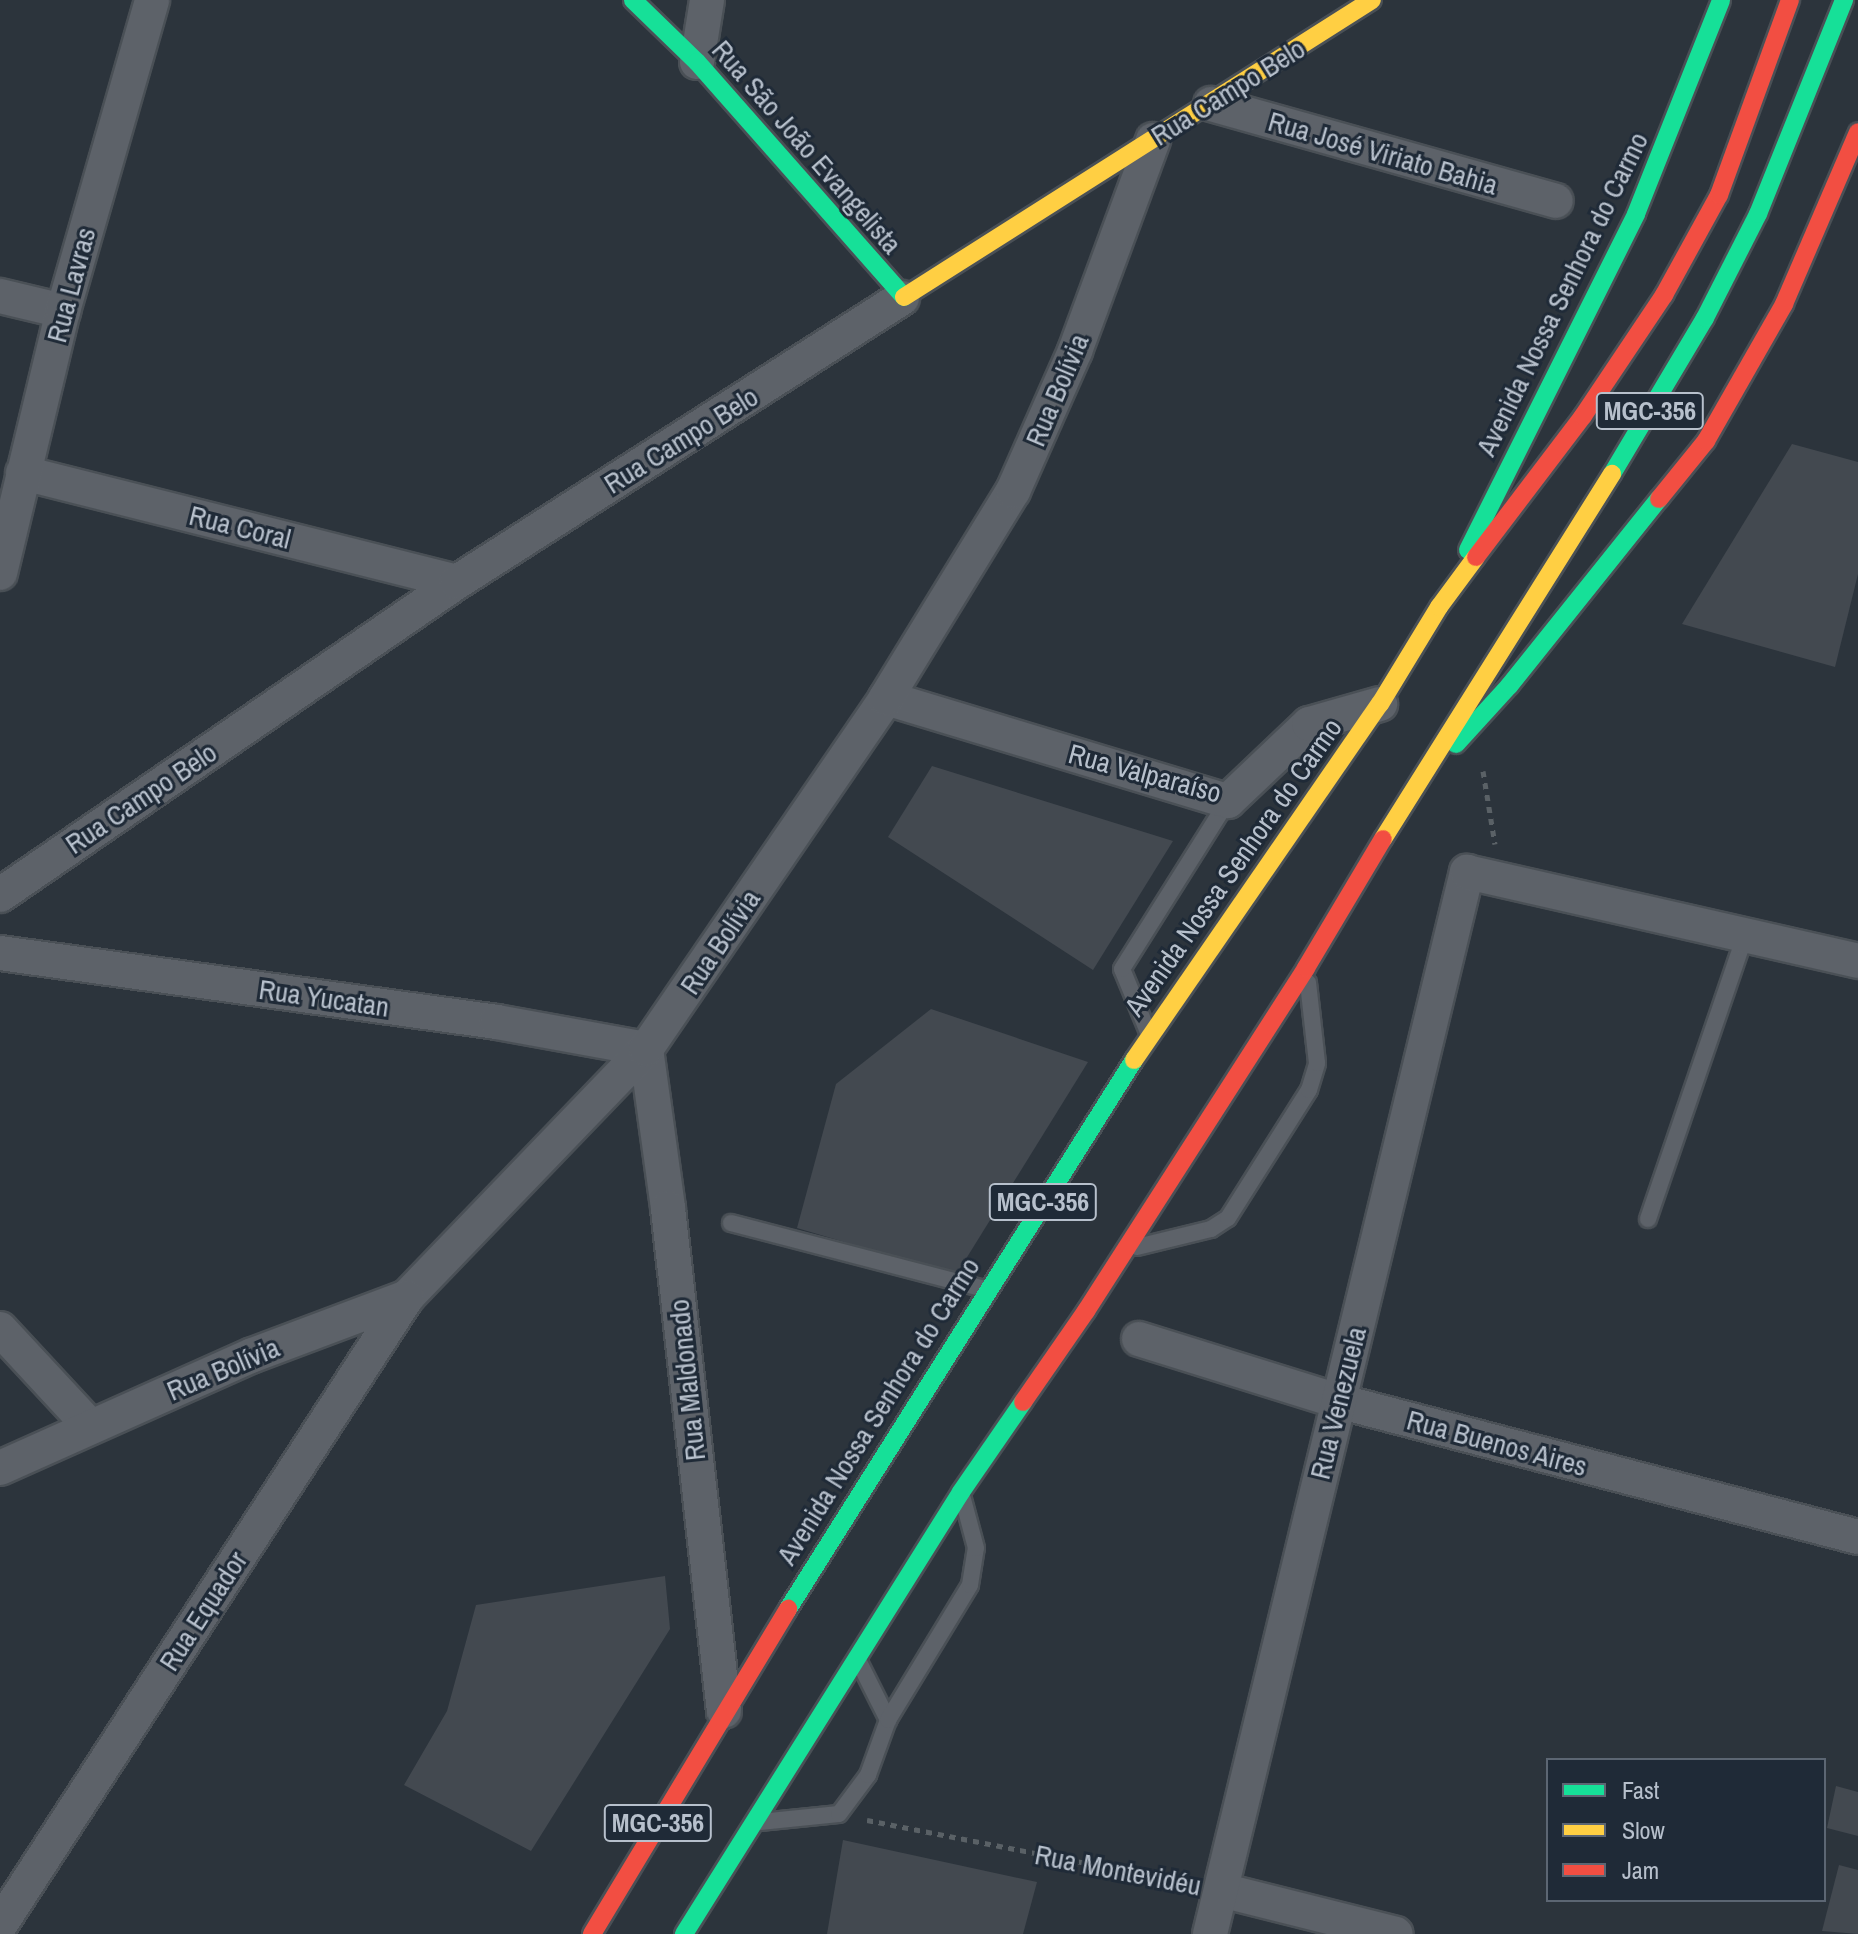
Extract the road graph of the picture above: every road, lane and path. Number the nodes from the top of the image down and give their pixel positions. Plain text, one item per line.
1 (152, 0) edge
2 (634, 0) edge
3 (707, 0) edge
4 (1372, 0) edge
5 (1702, 0) edge
6 (1721, 0) edge
7 (1790, 0) edge
8 (1844, 0) edge
9 (1707, 35) junction
10 (697, 62) junction
11 (1211, 104) junction
12 (1858, 132) edge
13 (1153, 140) junction
14 (1556, 201) dead end
15 (0, 296) edge
16 (902, 298) junction
17 (63, 311) junction
18 (23, 473) junction
19 (0, 573) edge
20 (457, 582) junction
21 (1439, 607) junction
22 (886, 698) junction
23 (1380, 704) junction
24 (1475, 723) junction
25 (1408, 797) junction
26 (1228, 801) junction
27 (1501, 879) junction
28 (0, 895) edge
29 (1745, 935) junction
30 (0, 953) edge
31 (1858, 961) edge
32 (1306, 968) junction
33 (1149, 1036) junction
34 (646, 1049) junction
35 (1648, 1219) dead end
36 (731, 1223) dead end
37 (1124, 1250) junction
38 (987, 1290) junction
39 (407, 1297) junction
40 (0, 1329) edge
41 (1139, 1339) dead end
42 (1338, 1401) junction
43 (89, 1425) junction
44 (0, 1468) edge
45 (961, 1492) junction
46 (1858, 1537) edge
47 (856, 1657) junction
48 (724, 1711) junction
49 (888, 1720) junction
50 (839, 1814) junction
51 (755, 1822) junction
52 (1221, 1890) junction
53 (0, 1925) edge
54 (592, 1934) edge
55 (684, 1934) edge
56 (1210, 1934) edge
57 (1396, 1934) edge

1 - 17 street, Rua Lavras
2 - 10 main road, Rua São João Evangelista
3 - 10 street
4 - 11 main road, Rua Campo Belo
5 - 9 main road
6 - 9 main road, Avenida Nossa Senhora do Carmo / MGC-356
7 - 21 main road, Avenida Nossa Senhora do Carmo / MGC-356
8 - 25 main road, MGC-356
9 - 21 main road, Avenida Nossa Senhora do Carmo / MGC-356
10 - 16 main road, Rua São João Evangelista
11 - 13 main road, Rua Campo Belo
11 - 14 street, Rua José Viriato Bahia
12 - 24 main road, MGC-356
13 - 16 main road, Rua Campo Belo
13 - 22 street, Rua Bolívia
15 - 17 street
16 - 20 street, Rua Campo Belo
17 - 18 street, Rua Lavras
18 - 19 street, Rua Lavras
18 - 20 street, Rua Coral
20 - 28 street, Rua Campo Belo
21 - 23 main road, Avenida Nossa Senhora do Carmo / MGC-356
22 - 26 street, Rua Valparaíso
22 - 34 street, Rua Bolívia
23 - 26 street, Rua Valparaíso
23 - 33 main road, Avenida Nossa Senhora do Carmo / MGC-356
24 - 25 main road, MGC-356
24 - 27 path
25 - 32 main road, MGC-356
26 - 33 lane
27 - 29 street
27 - 42 street, Rua Venezuela
29 - 31 street
29 - 35 lane
30 - 34 street, Rua Yucatan
32 - 37 main road, MGC-356
32 - 37 lane
33 - 38 main road, Avenida Nossa Senhora do Carmo / MGC-356
34 - 39 street, Rua Bolívia
34 - 48 street, Rua Maldonado
36 - 38 lane
37 - 45 main road, MGC-356
38 - 48 main road, Avenida Nossa Senhora do Carmo / MGC-356
39 - 43 street, Rua Bolívia
39 - 53 street, Rua Equador
40 - 43 street
41 - 42 street, Rua Buenos Aires
42 - 46 street, Rua Buenos Aires
42 - 52 street, Rua Venezuela
43 - 44 street, Rua Bolívia
45 - 47 main road, MGC-356
45 - 49 lane
47 - 49 lane
47 - 51 main road, MGC-356
48 - 54 main road, Avenida Nossa Senhora do Carmo / MGC-356
49 - 50 lane
50 - 51 lane
50 - 52 path, Rua Montevidéu
51 - 55 main road, MGC-356
52 - 56 street, Rua Venezuela
52 - 57 street, Rua Montevidéu

